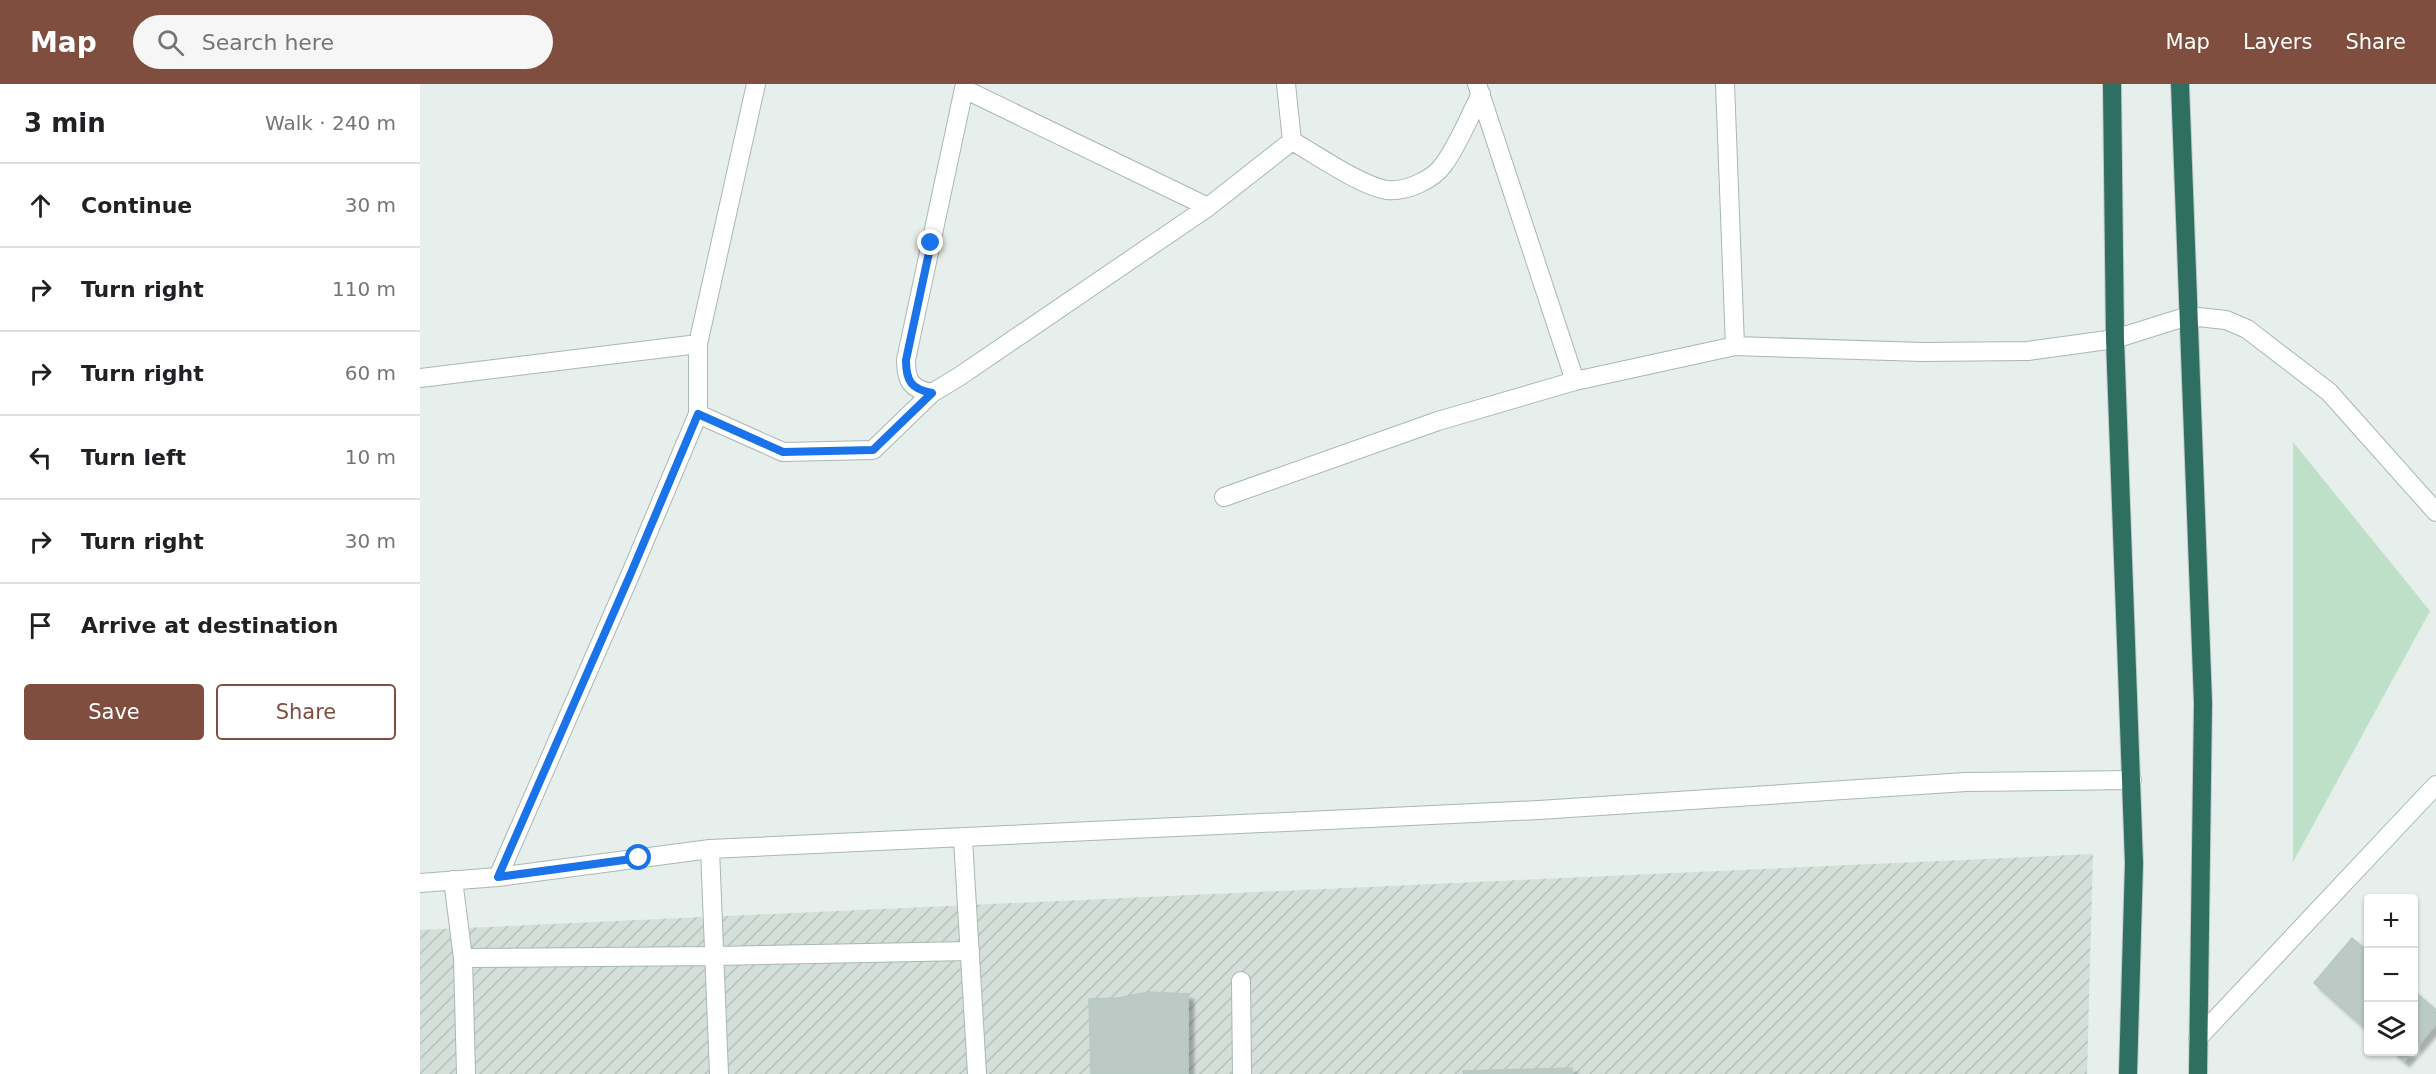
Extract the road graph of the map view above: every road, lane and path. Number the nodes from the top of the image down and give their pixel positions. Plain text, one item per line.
1 (756, 84) edge
2 (1286, 84) edge
3 (1725, 84) edge
4 (2112, 84) edge
5 (2180, 84) edge
6 (965, 87) edge
7 (1479, 89) edge
8 (1292, 141) junction
9 (1208, 207) junction
10 (2188, 316) junction
11 (2115, 339) junction
12 (698, 344) junction
13 (1735, 346) junction
14 (420, 378) edge
15 (1575, 381) junction
16 (932, 393) junction
17 (698, 414) junction
18 (1224, 497) dead end
19 (2436, 512) edge
20 (2132, 780) junction
21 (2436, 785) edge
22 (963, 839) junction
23 (710, 849) junction
24 (498, 877) junction
25 (453, 880) junction
26 (420, 883) edge
27 (970, 951) junction
28 (716, 956) junction
29 (463, 958) junction
30 (1241, 981) dead end
31 (2199, 1038) junction
32 (466, 1074) edge
33 (719, 1074) edge
34 (977, 1074) edge
35 (1242, 1074) edge
36 (2128, 1074) edge
37 (2198, 1074) edge

1 - 12 street
2 - 8 street
3 - 13 street
4 - 11 highway
5 - 10 highway
6 - 9 street
6 - 16 street
7 - 8 street
7 - 15 street
8 - 9 street
9 - 16 street
10 - 11 street
10 - 19 street
10 - 31 highway
11 - 13 street
11 - 20 highway
12 - 14 street
12 - 17 street
13 - 15 street
15 - 18 street
16 - 17 street
17 - 24 street
20 - 22 street
20 - 36 highway
21 - 31 street
22 - 23 street
22 - 27 street
23 - 24 street
23 - 28 street
24 - 25 street
25 - 26 street
25 - 29 street
27 - 28 street
27 - 34 street
28 - 29 street
28 - 33 street
29 - 32 street
30 - 35 street
31 - 37 highway

